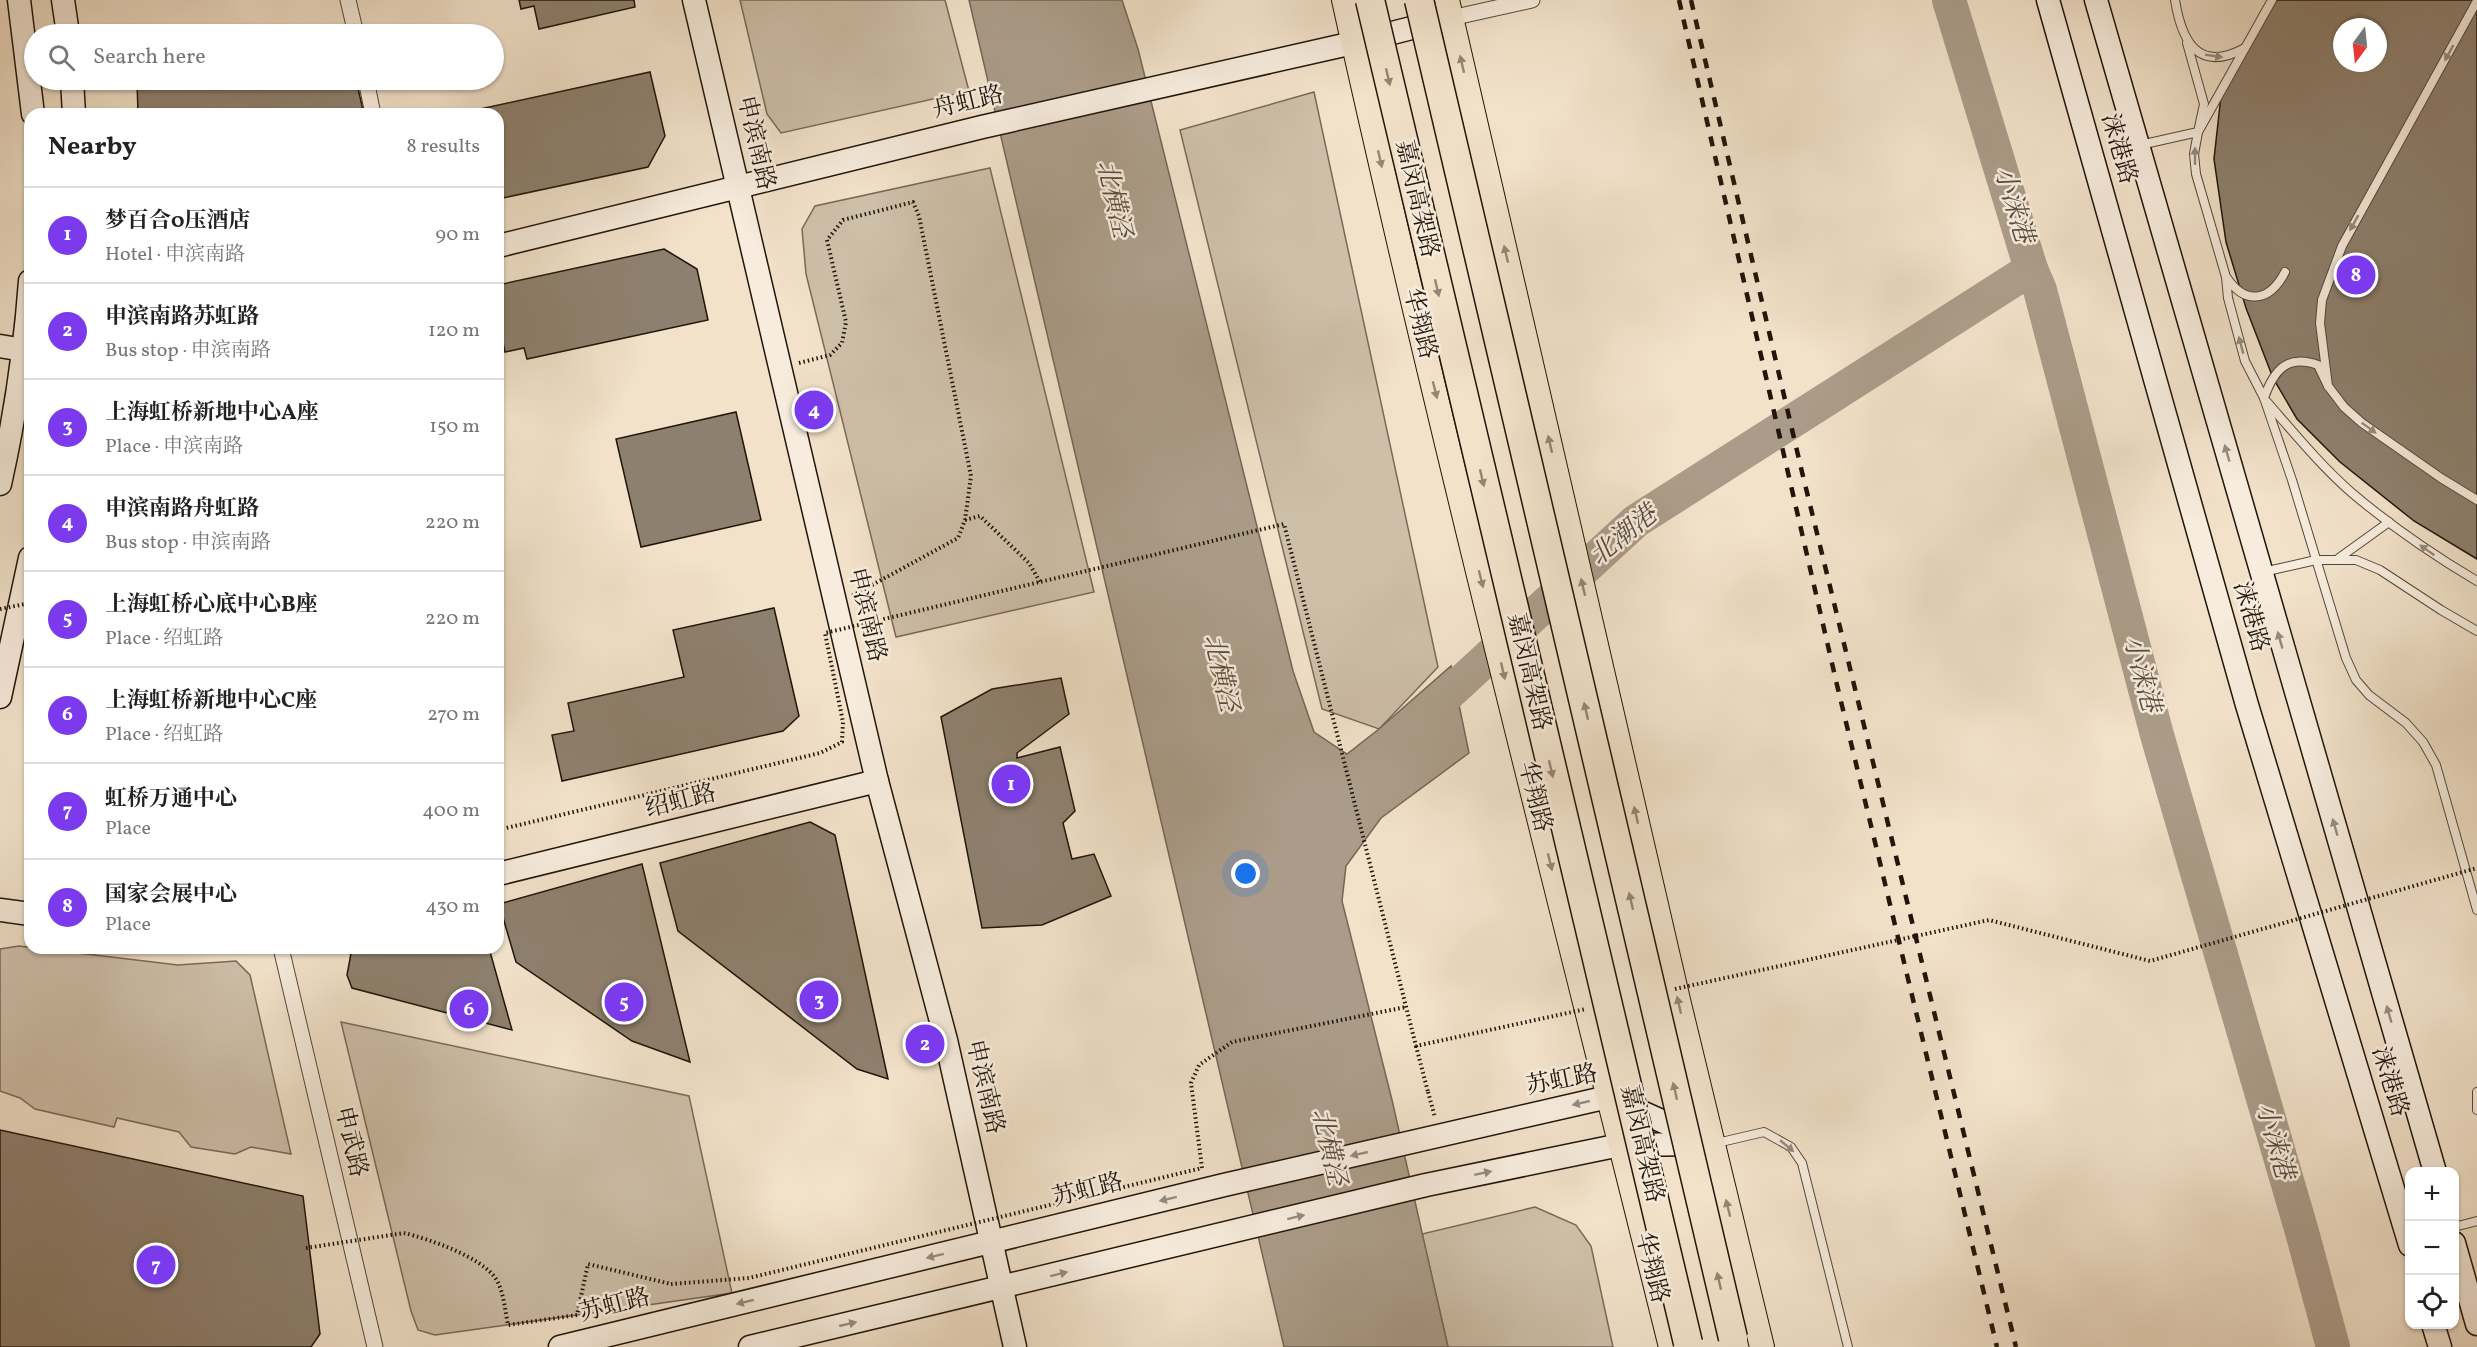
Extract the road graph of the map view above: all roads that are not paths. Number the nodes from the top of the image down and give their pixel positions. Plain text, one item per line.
1 (19, 0) edge
2 (63, 0) edge
3 (348, 0) edge
4 (694, 0) edge
5 (1344, 0) edge
6 (1370, 0) edge
7 (1419, 0) edge
8 (1532, 0) edge
9 (2048, 0) edge
10 (2096, 0) edge
11 (2175, 0) edge
12 (2272, 0) edge
13 (2477, 1) edge
14 (1449, 9) edge
15 (67, 24) edge
16 (354, 24) edge
17 (24, 41) edge
18 (1353, 43) junction
19 (2187, 43) junction
20 (2245, 48) junction
21 (30, 90) edge
22 (73, 90) edge
23 (368, 90) edge
24 (32, 108) edge
25 (74, 108) edge
26 (372, 108) edge
27 (2198, 132) junction
28 (2138, 145) junction
29 (737, 186) junction
30 (504, 244) edge
31 (2284, 272) dead end
32 (2226, 277) junction
33 (0, 346) edge
34 (24, 350) edge
35 (24, 367) edge
36 (2328, 386) junction
37 (2264, 398) junction
38 (0, 484) edge
39 (2477, 500) edge
40 (2389, 522) junction
41 (2339, 558) junction
42 (2316, 560) junction
43 (2261, 572) junction
44 (2477, 581) edge
45 (24, 586) edge
46 (2477, 631) edge
47 (0, 697) edge
48 (877, 782) junction
49 (504, 873) edge
50 (0, 910) edge
51 (2477, 910) edge
52 (24, 913) edge
53 (282, 954) edge
54 (2477, 1092) edge
55 (1608, 1097) junction
56 (2477, 1110) edge
57 (1713, 1144) junction
58 (1620, 1145) junction
59 (2434, 1167) edge
60 (2477, 1221) edge
61 (2459, 1226) edge
62 (2405, 1232) edge
63 (991, 1242) junction
64 (2459, 1261) edge
65 (1002, 1288) junction
66 (2477, 1324) edge
67 (2435, 1329) edge
68 (1733, 1338) dead end
69 (1679, 1345) edge
70 (375, 1347) edge
71 (560, 1347) edge
72 (750, 1347) edge
73 (1015, 1347) edge
74 (1762, 1347) edge
75 (1848, 1347) edge
76 (2440, 1347) edge

1 - 17 main road
2 - 15 main road
3 - 16 street
4 - 29 main road, 申滨南路
5 - 18 main road, 华翔路
6 -> 69 highway, 嘉闵高架路, bridge
68 -> 7 highway, 嘉闵高架路, bridge
8 - 14 street
9 - 62 main road, 涞港路
10 - 28 main road
11 - 19 lane
12 - 20 lane
13 -> 36 lane
14 - 18 main road, 舟虹路
57 -> 14 main road
18 - 29 main road, 舟虹路
18 -> 55 main road, 华翔路
19 -> 20 lane
19 - 27 lane
20 - 27 lane
21 - 24 main road
22 - 25 main road
23 - 26 street
27 - 28 lane
32 -> 27 lane
43 -> 28 main road
29 - 30 main road, 舟虹路
29 - 48 main road, 申滨南路
31 - 32 lane
37 -> 32 lane
33 - 34 main road
35 - 38 main road
36 - 37 lane
36 -> 39 lane
37 - 40 lane
37 - 42 lane
40 - 41 lane
44 -> 40 lane
41 - 42 lane
41 - 46 lane
42 - 43 lane
42 - 51 lane
59 -> 43 main road
45 - 47 main road
48 - 49 main road, 绍虹路
48 - 63 main road, 申滨南路
50 - 52 main road
53 - 70 street, 申武路
54 - 56 lane
55 - 57 main road, 苏虹路
55 - 58 main road, 华翔路
55 -> 63 main road, 苏虹路
57 - 58 main road
74 -> 57 main road
57 -> 75 lane
65 -> 58 main road
58 - 69 main road, 华翔路
60 - 61 lane
63 - 65 main road, 申滨南路
63 -> 71 main road, 苏虹路
64 - 66 main road
72 -> 65 main road
65 - 73 main road, 申滨南路
67 - 76 main road

